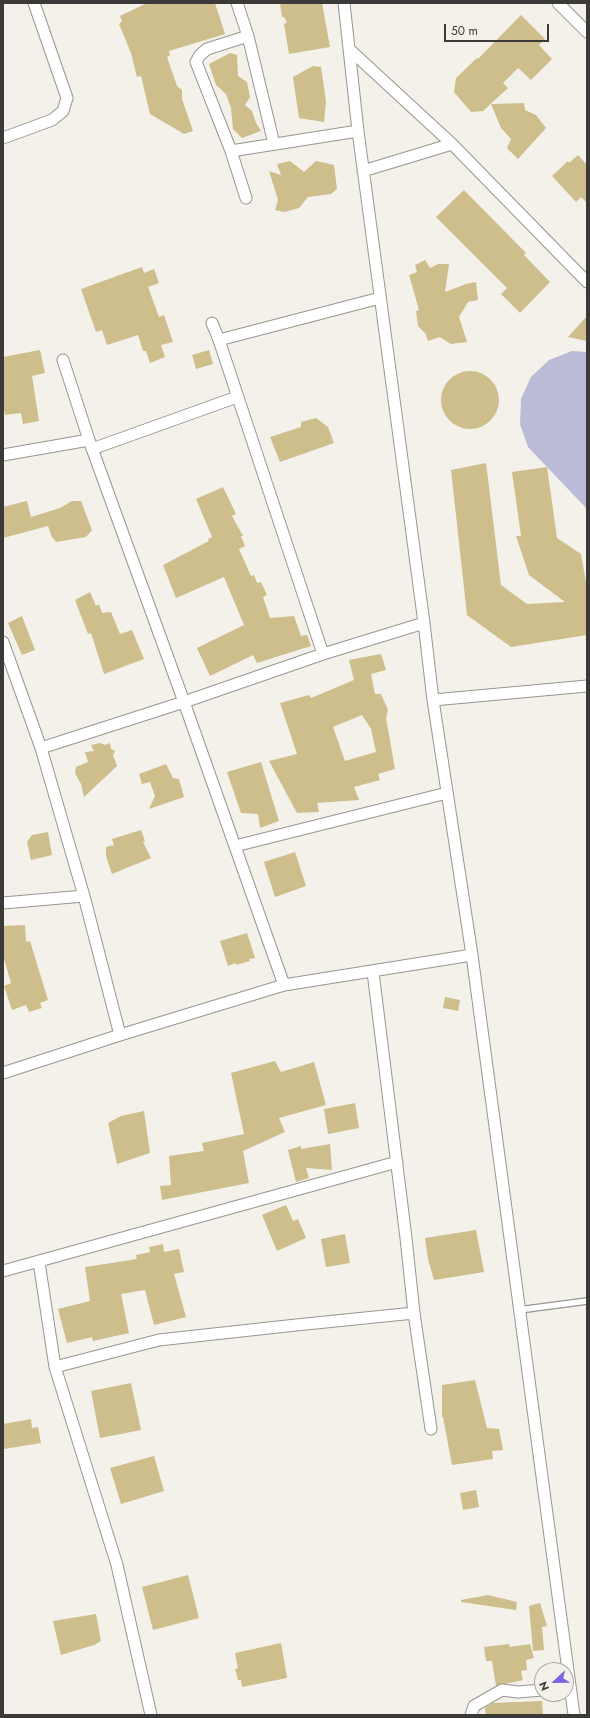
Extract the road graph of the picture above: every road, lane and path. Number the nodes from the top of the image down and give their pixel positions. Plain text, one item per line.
1 (34, 3) edge
2 (237, 3) edge
3 (344, 3) edge
4 (558, 3) edge
5 (587, 32) edge
6 (248, 36) junction
7 (349, 49) junction
8 (358, 131) junction
9 (3, 138) edge
10 (274, 144) junction
11 (452, 144) junction
12 (231, 151) junction
13 (363, 171) junction
14 (246, 198) dead end
15 (587, 282) edge
16 (380, 298) junction
17 (212, 323) dead end
18 (219, 340) junction
19 (63, 360) dead end
20 (237, 397) junction
21 (91, 445) junction
22 (3, 455) edge
23 (424, 623) junction
24 (3, 643) edge
25 (323, 654) junction
26 (587, 686) edge
27 (433, 700) junction
28 (184, 702) junction
29 (41, 748) junction
30 (447, 793) junction
31 (235, 846) junction
32 (84, 896) junction
33 (3, 903) edge
34 (472, 955) junction
35 (373, 972) junction
36 (284, 986) junction
37 (120, 1035) junction
38 (3, 1073) edge
39 (397, 1162) junction
40 (39, 1262) junction
41 (3, 1270) edge
42 (587, 1301) edge
43 (519, 1310) junction
44 (414, 1313) junction
45 (56, 1367) junction
46 (431, 1429) dead end
47 (565, 1662) edge
48 (534, 1691) edge
49 (571, 1702) edge
50 (151, 1715) edge
51 (471, 1715) edge
52 (574, 1715) edge

1 - 9 street
2 - 6 street
3 - 7 street
4 - 5 street
6 - 10 street
6 - 12 street
7 - 8 street
7 - 11 street
8 - 10 street
8 - 13 street
10 - 12 street
11 - 13 street
11 - 15 street
12 - 14 street
13 - 16 street
16 - 18 street
16 - 23 street
17 - 18 street
18 - 20 street
19 - 21 street
20 - 21 street
20 - 25 street
21 - 22 street
21 - 28 street
23 - 25 street
23 - 27 street
24 - 29 street
25 - 28 street
26 - 27 street
27 - 30 street
28 - 29 street
28 - 31 street
29 - 32 street
30 - 31 street
30 - 34 street
31 - 36 street
32 - 33 street
32 - 37 street
34 - 35 street
34 - 43 street
35 - 36 street
35 - 39 street
36 - 37 street
37 - 38 street
39 - 40 street
39 - 44 street
40 - 41 street
40 - 45 street
42 - 43 lane
43 - 47 street
44 - 45 street
44 - 46 street
45 - 50 street
48 - 51 street
49 - 52 street

